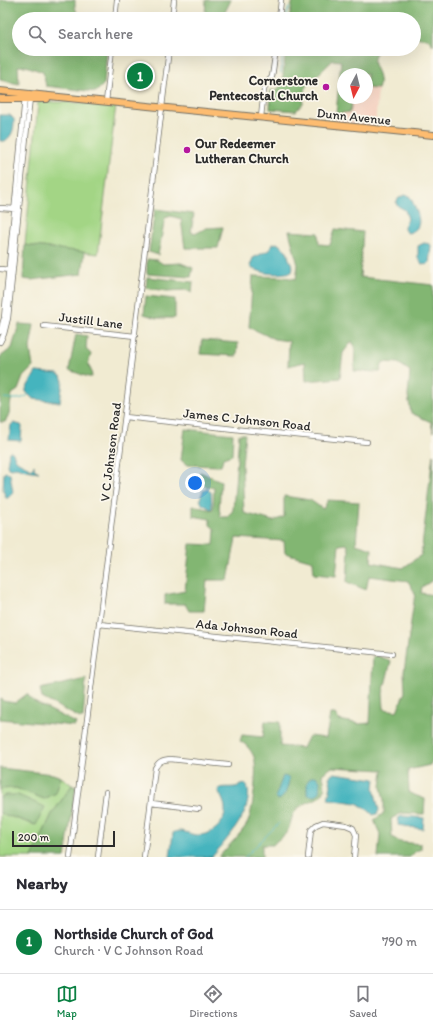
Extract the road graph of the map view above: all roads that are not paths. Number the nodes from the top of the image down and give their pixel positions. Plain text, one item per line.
1 (117, 0) edge
2 (174, 0) edge
3 (281, 0) edge
4 (116, 12) edge
5 (173, 12) edge
6 (280, 12) edge
7 (111, 56) edge
8 (168, 56) edge
9 (275, 56) edge
10 (0, 91) edge
11 (28, 96) junction
12 (0, 99) edge
13 (106, 102) junction
14 (162, 108) junction
15 (261, 117) junction
16 (433, 135) edge
17 (0, 208) edge
18 (17, 209) junction
19 (0, 269) edge
20 (11, 270) junction
21 (44, 326) dead end
22 (0, 332) edge
23 (135, 336) junction
24 (0, 342) edge
25 (125, 417) junction
26 (367, 442) dead end
27 (99, 624) junction
28 (392, 654) dead end
29 (228, 765) dead end
30 (106, 792) dead end
31 (151, 803) junction
32 (199, 809) dead end
33 (70, 857) edge
34 (98, 857) edge
35 (144, 857) edge
36 (308, 857) edge
37 (354, 857) edge

1 - 4 street
2 - 5 street
3 - 6 street
7 - 13 street
8 - 14 street, V C Johnson Road
9 - 15 street
10 - 11 main road, Dunn Avenue
11 - 12 main road, Dunn Avenue
11 - 13 main road, Dunn Avenue
11 - 18 street
13 - 14 main road, Dunn Avenue
14 - 15 main road, Dunn Avenue
14 - 23 street, V C Johnson Road
15 - 16 main road, Dunn Avenue
17 - 18 street
18 - 20 street
19 - 20 street
20 - 22 street
20 - 24 street
21 - 23 street, Justill Lane
23 - 25 street, V C Johnson Road
25 - 26 street, James C Johnson Road
25 - 27 street, V C Johnson Road
27 - 28 street, Ada Johnson Road
27 - 33 street, V C Johnson Road
29 - 31 street
30 - 34 street
31 - 32 street
31 - 35 street
36 - 37 street

